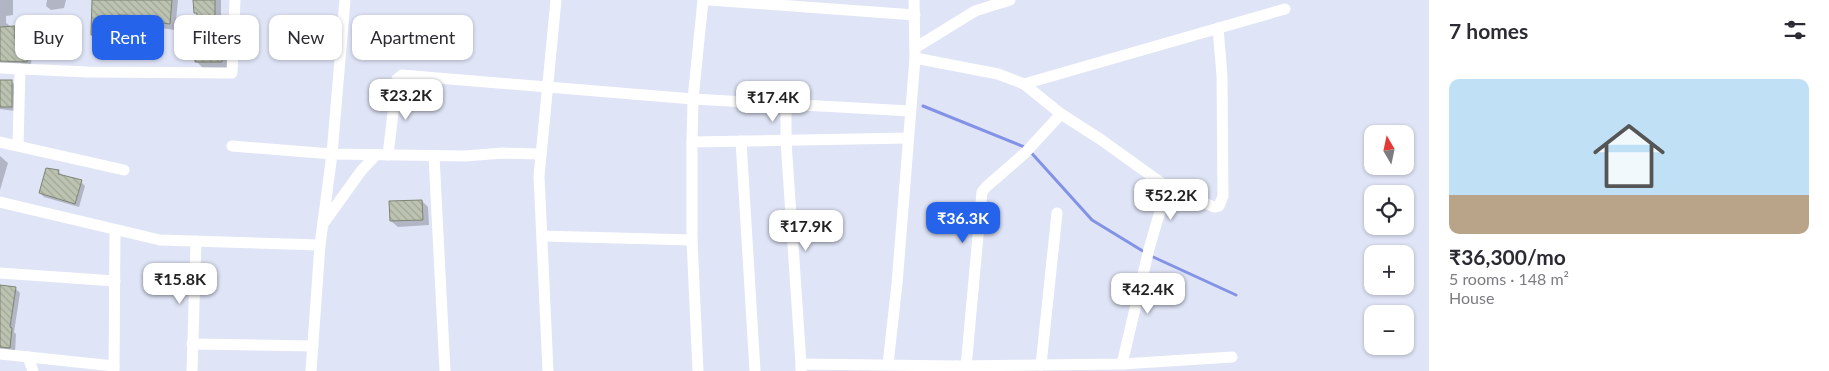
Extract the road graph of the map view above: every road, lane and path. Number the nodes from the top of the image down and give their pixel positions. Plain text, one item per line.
1 (235, 0) edge
2 (345, 0) edge
3 (556, 0) edge
4 (703, 0) edge
5 (709, 0) edge
6 (914, 0) edge
7 (1010, 0) edge
8 (976, 5) edge
9 (1285, 9) dead end
10 (915, 15) junction
11 (1218, 28) junction
12 (915, 53) junction
13 (0, 68) edge
14 (20, 69) junction
15 (1024, 84) junction
16 (546, 88) junction
17 (694, 99) junction
18 (786, 104) junction
19 (910, 111) junction
20 (1061, 114) junction
21 (908, 138) junction
22 (786, 140) junction
23 (0, 142) edge
24 (692, 142) junction
25 (741, 142) junction
26 (18, 146) junction
27 (232, 146) dead end
28 (332, 154) junction
29 (541, 154) junction
30 (376, 155) junction
31 (388, 155) junction
32 (434, 156) junction
33 (124, 170) dead end
34 (1167, 187) junction
35 (0, 202) edge
36 (1057, 212) dead end
37 (322, 225) junction
38 (115, 230) junction
39 (542, 236) junction
40 (692, 240) junction
41 (196, 241) junction
42 (320, 245) junction
43 (0, 273) edge
44 (115, 281) junction
45 (192, 344) junction
46 (312, 346) junction
47 (0, 354) edge
48 (28, 357) junction
49 (1232, 357) dead end
50 (888, 364) junction
51 (1122, 364) junction
52 (1041, 365) junction
53 (114, 368) edge
54 (801, 368) edge
55 (959, 368) edge
56 (32, 371) edge
57 (192, 371) edge
58 (312, 371) edge
59 (445, 371) edge
60 (548, 371) edge
61 (698, 371) edge
62 (754, 371) edge

1 - 14 street
2 - 28 street
3 - 16 street
4 - 17 street
5 - 10 street
6 - 10 street
7 - 8 street
8 - 12 street
9 - 11 street
10 - 12 street
11 - 15 street
11 - 34 street
12 - 15 street
12 - 19 street
13 - 14 street
14 - 26 street
15 - 20 street
16 - 17 street
16 - 29 street
16 - 31 street
17 - 18 street
17 - 24 street
18 - 19 street
18 - 22 street
19 - 21 street
20 - 34 street
20 - 55 street
21 - 22 street
21 - 50 street
22 - 25 street
22 - 54 street
23 - 26 street
24 - 25 street
24 - 40 street
25 - 62 street
26 - 33 street
27 - 28 street
28 - 30 street
28 - 37 street
29 - 32 street
29 - 39 street
30 - 31 street
30 - 37 street
31 - 32 street
32 - 59 street
34 - 51 street
35 - 38 street
36 - 52 street
37 - 42 street
38 - 41 street
38 - 44 street
39 - 40 street
39 - 60 street
40 - 61 street
41 - 42 street
41 - 45 street
42 - 46 street
43 - 44 street
44 - 53 street
45 - 46 street
45 - 57 street
46 - 58 street
47 - 48 street
48 - 53 street
48 - 56 street
49 - 51 street
50 - 54 street
50 - 55 street
51 - 52 street
52 - 55 street

